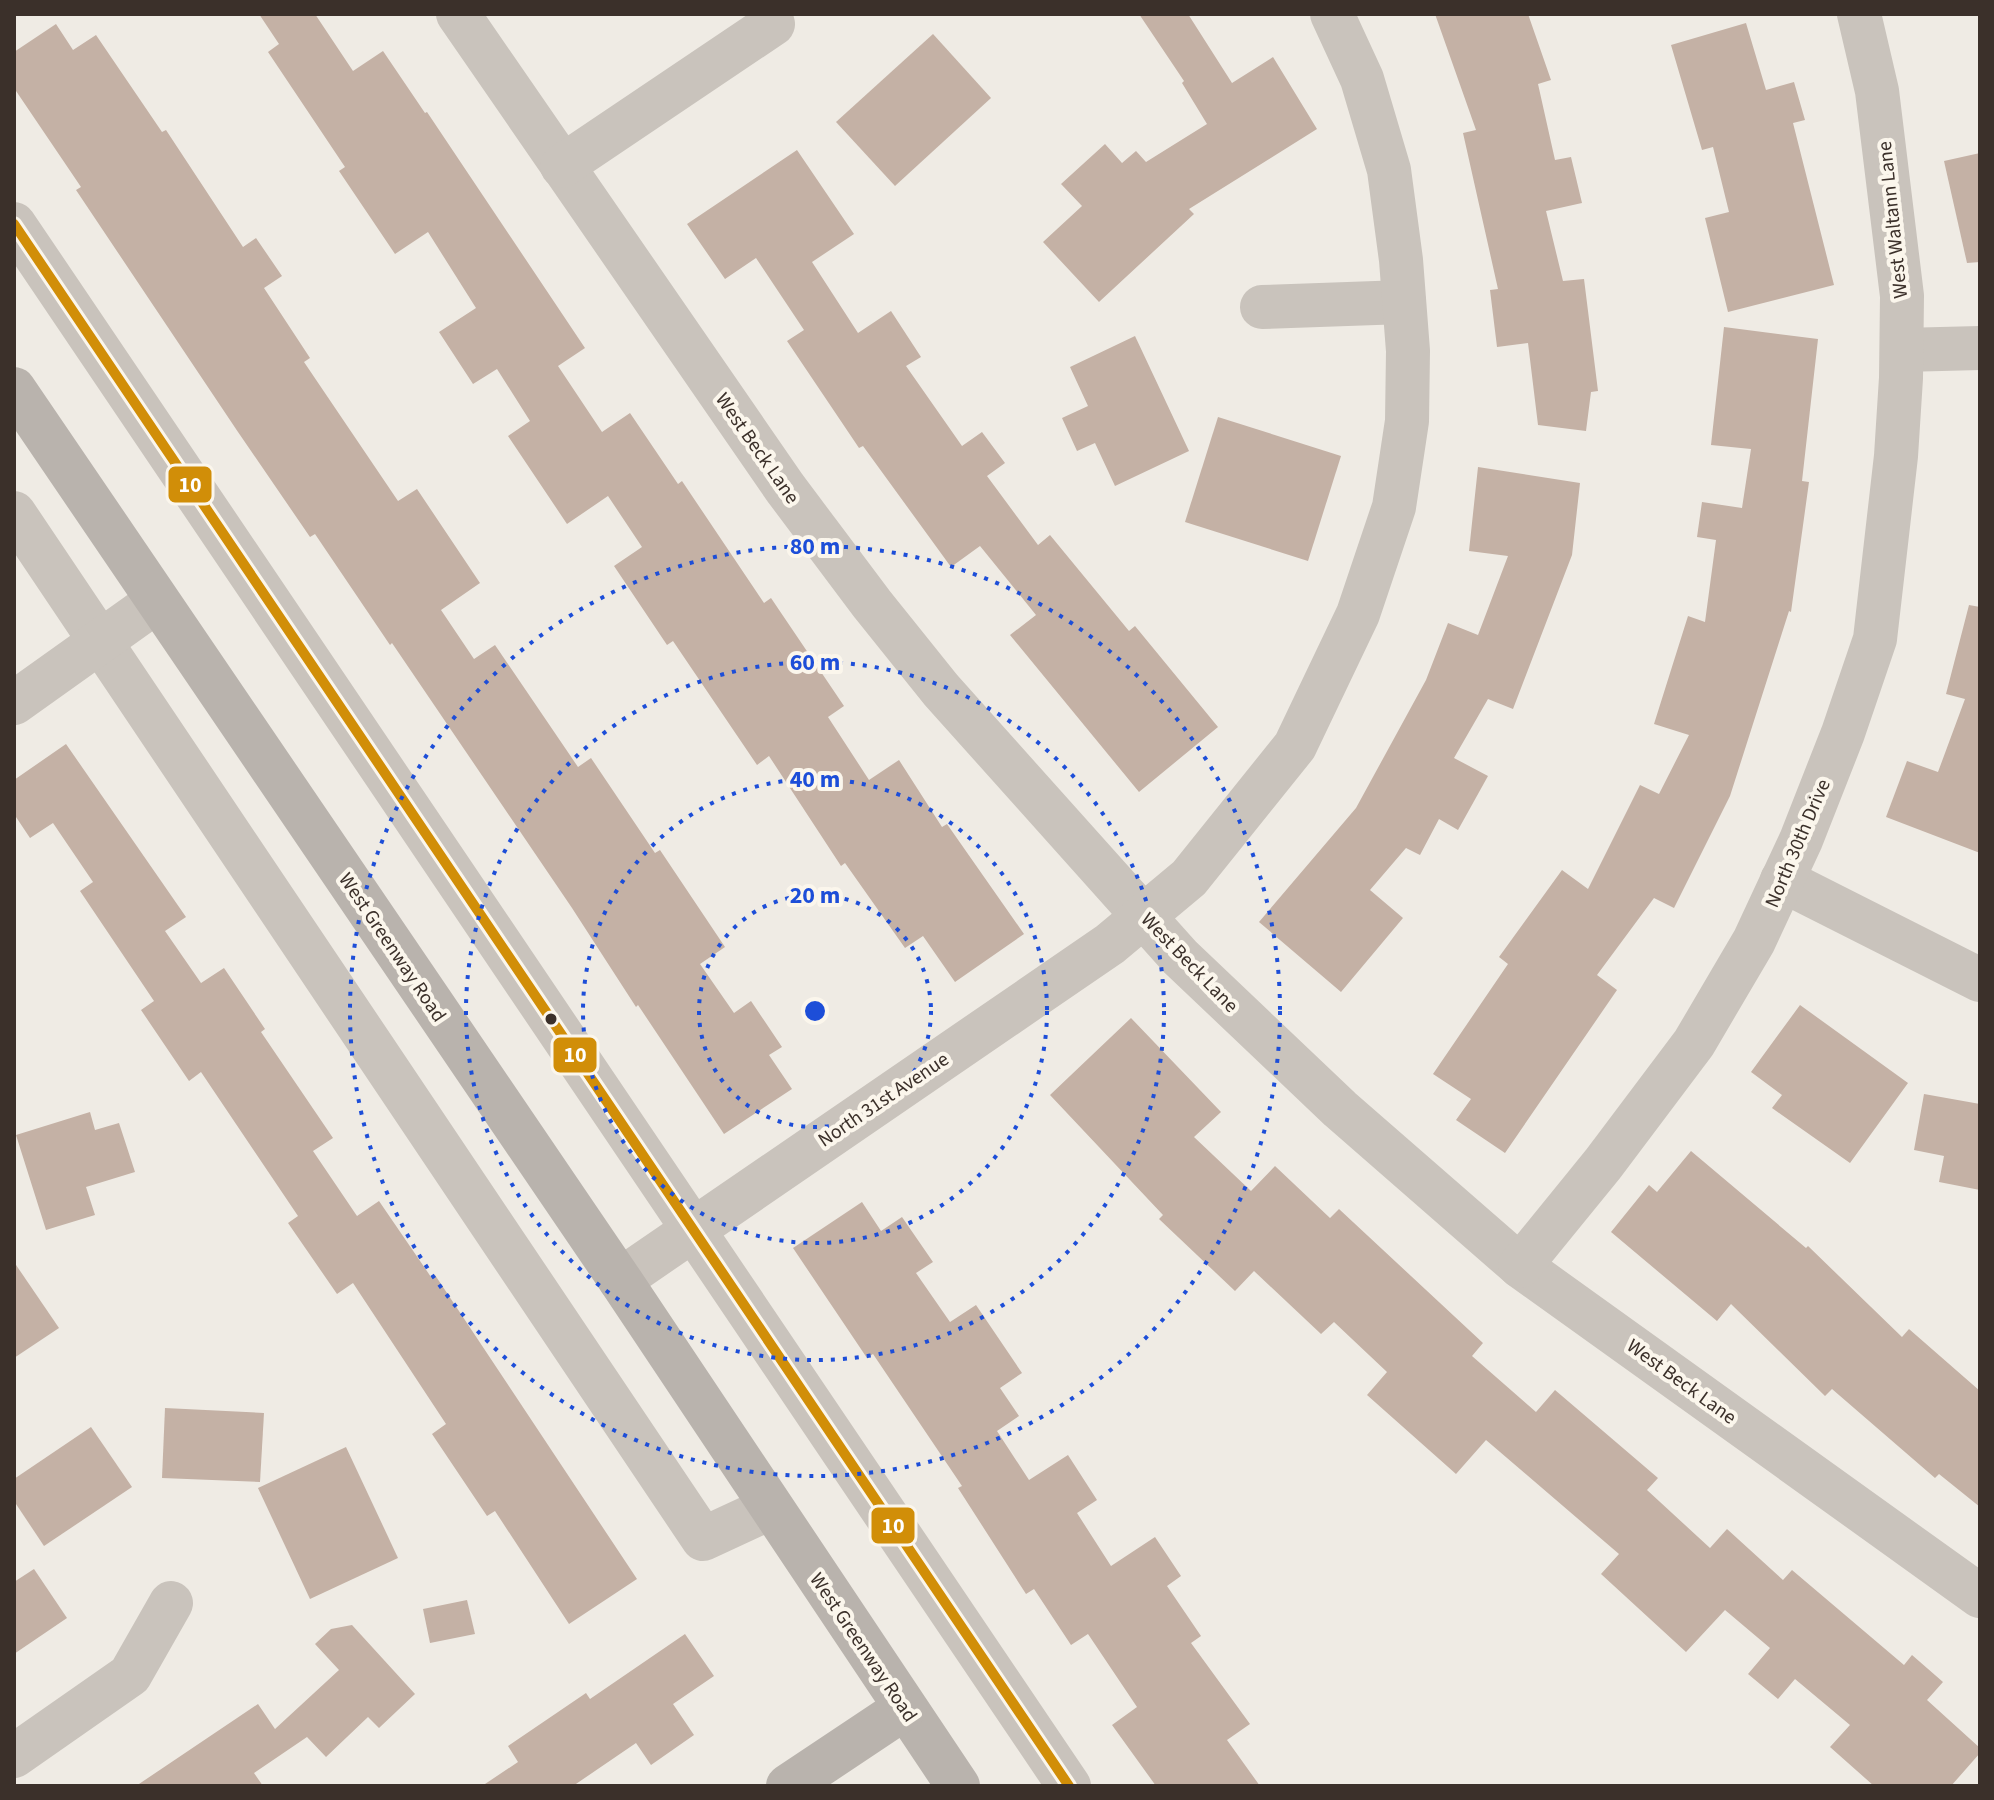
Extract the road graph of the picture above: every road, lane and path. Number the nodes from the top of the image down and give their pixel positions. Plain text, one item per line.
1 (458, 14) edge
2 (1332, 14) edge
3 (1859, 14) edge
4 (773, 24) dead end
5 (562, 166) junction
6 (14, 224) edge
7 (1404, 302) junction
8 (1262, 307) dead end
9 (1980, 348) edge
10 (1902, 350) junction
11 (14, 389) edge
12 (14, 513) edge
13 (157, 601) junction
14 (102, 640) junction
15 (14, 703) edge
16 (1782, 880) junction
17 (1144, 916) junction
18 (1980, 980) edge
19 (692, 1228) junction
20 (1520, 1266) junction
21 (620, 1280) junction
22 (770, 1508) junction
23 (1980, 1596) edge
24 (171, 1603) dead end
25 (905, 1708) junction
26 (14, 1756) edge
27 (788, 1786) edge
28 (958, 1786) edge
29 (1069, 1786) edge

1 - 5 street, West Beck Lane
2 - 7 street, North 31st Avenue
3 - 10 street, West Waltann Lane
4 - 5 street
5 - 17 street, West Beck Lane
6 - 19 street
7 - 8 street
7 - 17 street, North 31st Avenue
9 - 10 street
10 - 16 street, North 30th Drive
11 - 13 main road, West Greenway Road
12 - 14 street
13 - 14 street
13 - 21 main road, West Greenway Road
14 - 15 street
14 - 22 street
16 - 18 street
16 - 20 street, North 30th Drive
17 - 19 street, North 31st Avenue
17 - 20 street, West Beck Lane
19 - 21 street, North 31st Avenue
19 - 29 street
20 - 23 street, West Beck Lane
21 - 22 main road, West Greenway Road
22 - 25 main road, West Greenway Road
24 - 26 street
25 - 27 main road
25 - 28 main road, West Greenway Road

